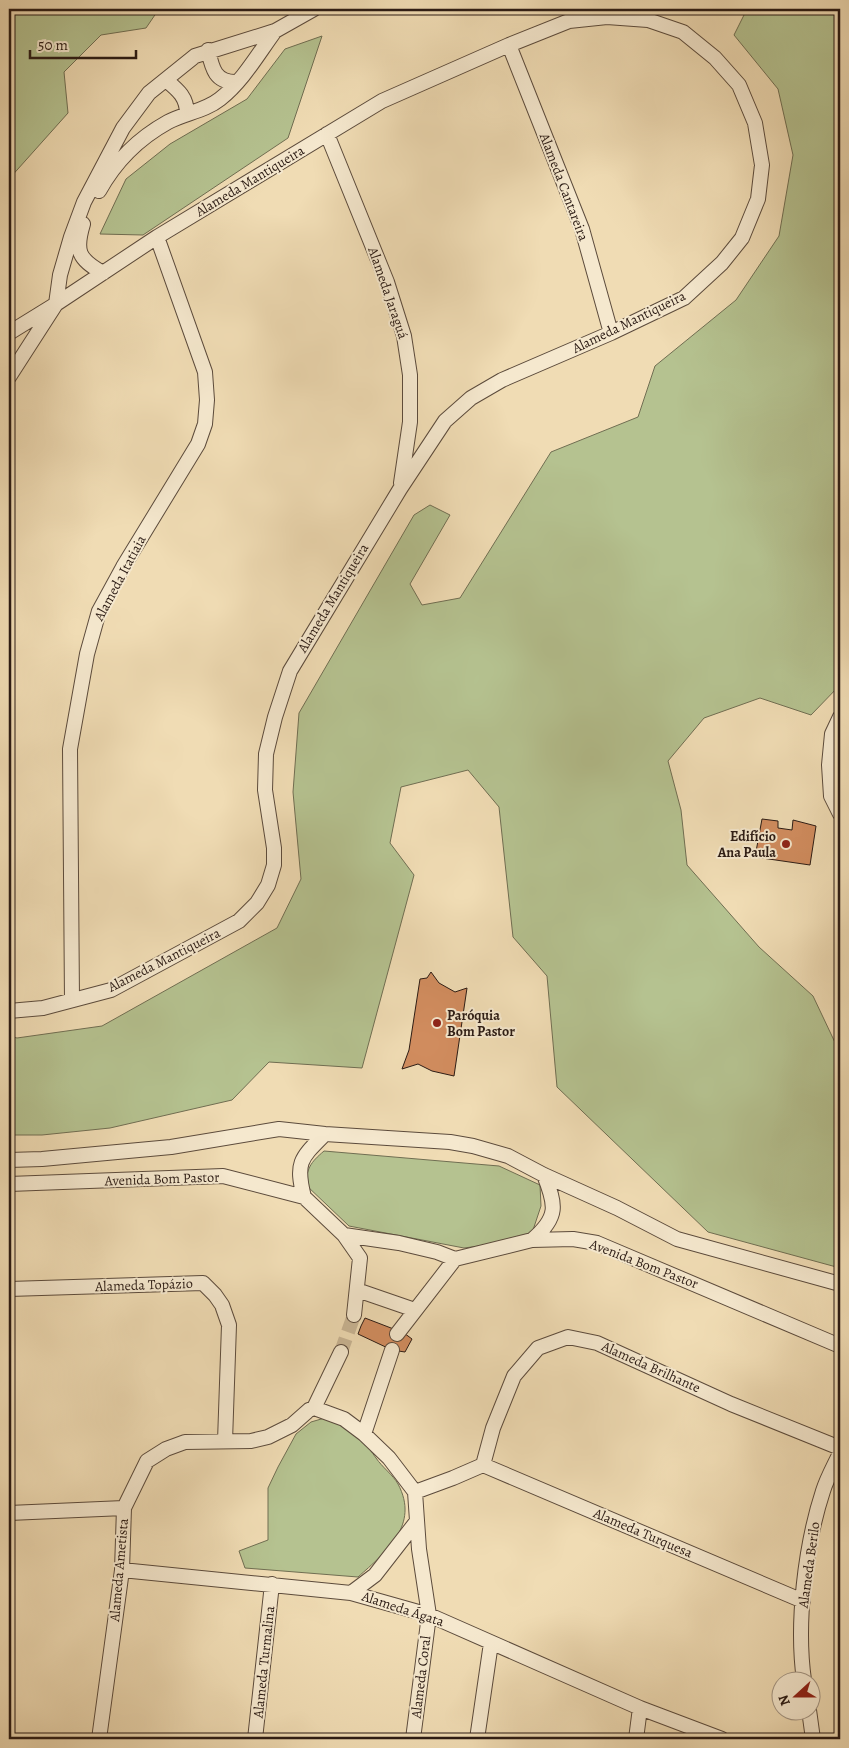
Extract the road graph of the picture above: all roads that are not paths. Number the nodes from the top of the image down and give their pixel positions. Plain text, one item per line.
1 (314, 9) edge
2 (275, 31) junction
3 (508, 45) junction
4 (208, 50) junction
5 (166, 80) junction
6 (237, 82) junction
7 (187, 114) junction
8 (327, 134) junction
9 (157, 237) junction
10 (103, 273) junction
11 (56, 304) junction
12 (9, 333) edge
13 (611, 333) junction
14 (9, 377) edge
15 (400, 488) junction
16 (840, 717) edge
17 (840, 814) edge
18 (72, 1000) junction
19 (9, 1011) edge
20 (325, 1134) junction
21 (9, 1160) edge
22 (544, 1175) junction
23 (9, 1184) edge
24 (304, 1197) junction
25 (344, 1235) junction
26 (532, 1240) junction
27 (455, 1259) junction
28 (840, 1284) edge
29 (9, 1289) edge
30 (356, 1290) junction
31 (415, 1310) junction
32 (354, 1316) tunnel mouth
33 (397, 1334) dead end
34 (840, 1346) edge
35 (392, 1350) dead end
36 (341, 1352) tunnel mouth
37 (312, 1409) junction
38 (364, 1434) junction
39 (225, 1441) junction
40 (840, 1448) edge
41 (840, 1453) edge
42 (483, 1465) junction
43 (415, 1492) junction
44 (124, 1508) junction
45 (9, 1514) edge
46 (417, 1521) junction
47 (122, 1570) junction
48 (272, 1584) junction
49 (351, 1593) junction
50 (803, 1601) junction
51 (429, 1615) junction
52 (491, 1643) junction
53 (803, 1670) edge
54 (640, 1708) junction
55 (810, 1720) edge
56 (99, 1739) edge
57 (255, 1739) edge
58 (413, 1739) edge
59 (477, 1739) edge
60 (636, 1739) edge
61 (722, 1739) edge
62 (813, 1739) edge

1 - 2 street
2 - 4 street
2 - 6 street
3 - 8 street, Alameda Mantiqueira
3 - 13 street, Alameda Cantareira
3 - 13 street, Alameda Mantiqueira
4 - 5 street
4 - 6 street
5 - 7 street
5 - 11 street
6 - 7 street
7 - 10 street
8 - 9 street, Alameda Mantiqueira
8 - 15 street, Alameda Jaraguá
9 - 10 street, Alameda Mantiqueira
9 - 18 street, Alameda Itatiaia
10 - 11 street, Alameda Mantiqueira
11 - 12 street, Alameda Mantiqueira
11 - 14 street
13 - 15 street, Alameda Mantiqueira
15 - 18 street, Alameda Mantiqueira
16 - 17 street
18 - 19 street, Alameda Mantiqueira
20 - 21 street, Avenida Bom Pastor
20 - 22 street, Avenida Bom Pastor
20 - 24 street
22 - 26 street
22 - 28 street, Avenida Bom Pastor
23 - 24 street, Avenida Bom Pastor
24 - 25 street, Avenida Bom Pastor
25 - 27 street
25 - 30 street, Avenida Bom Pastor
26 - 27 street, Avenida Bom Pastor
26 - 34 street, Avenida Bom Pastor
27 - 31 street
29 - 39 street, Alameda Topázio
30 - 31 street
30 - 32 street, Avenida Bom Pastor
31 - 33 street
35 - 38 street
36 - 37 street
37 - 38 street
37 - 39 street, Alameda Ametista
38 - 43 street
39 - 44 street, Alameda Ametista
40 - 42 street, Alameda Brilhante
41 - 50 street, Alameda Berilo
42 - 43 street
42 - 50 street, Alameda Turquesa
43 - 46 street, Alameda Coral
44 - 45 street
44 - 47 street, Alameda Ametista
46 - 49 street
46 - 51 street, Alameda Coral
47 - 48 street, Alameda Ágata
47 - 56 street, Alameda Ametista
48 - 49 street, Alameda Ágata
48 - 57 street, Alameda Turmalina
49 - 51 street, Alameda Ágata
50 - 53 street, Alameda Berilo
51 - 52 street, Alameda Ágata
51 - 58 street, Alameda Coral
52 - 54 street, Alameda Ágata
52 - 59 street
54 - 60 street
54 - 61 street, Alameda Ágata
55 - 62 street

